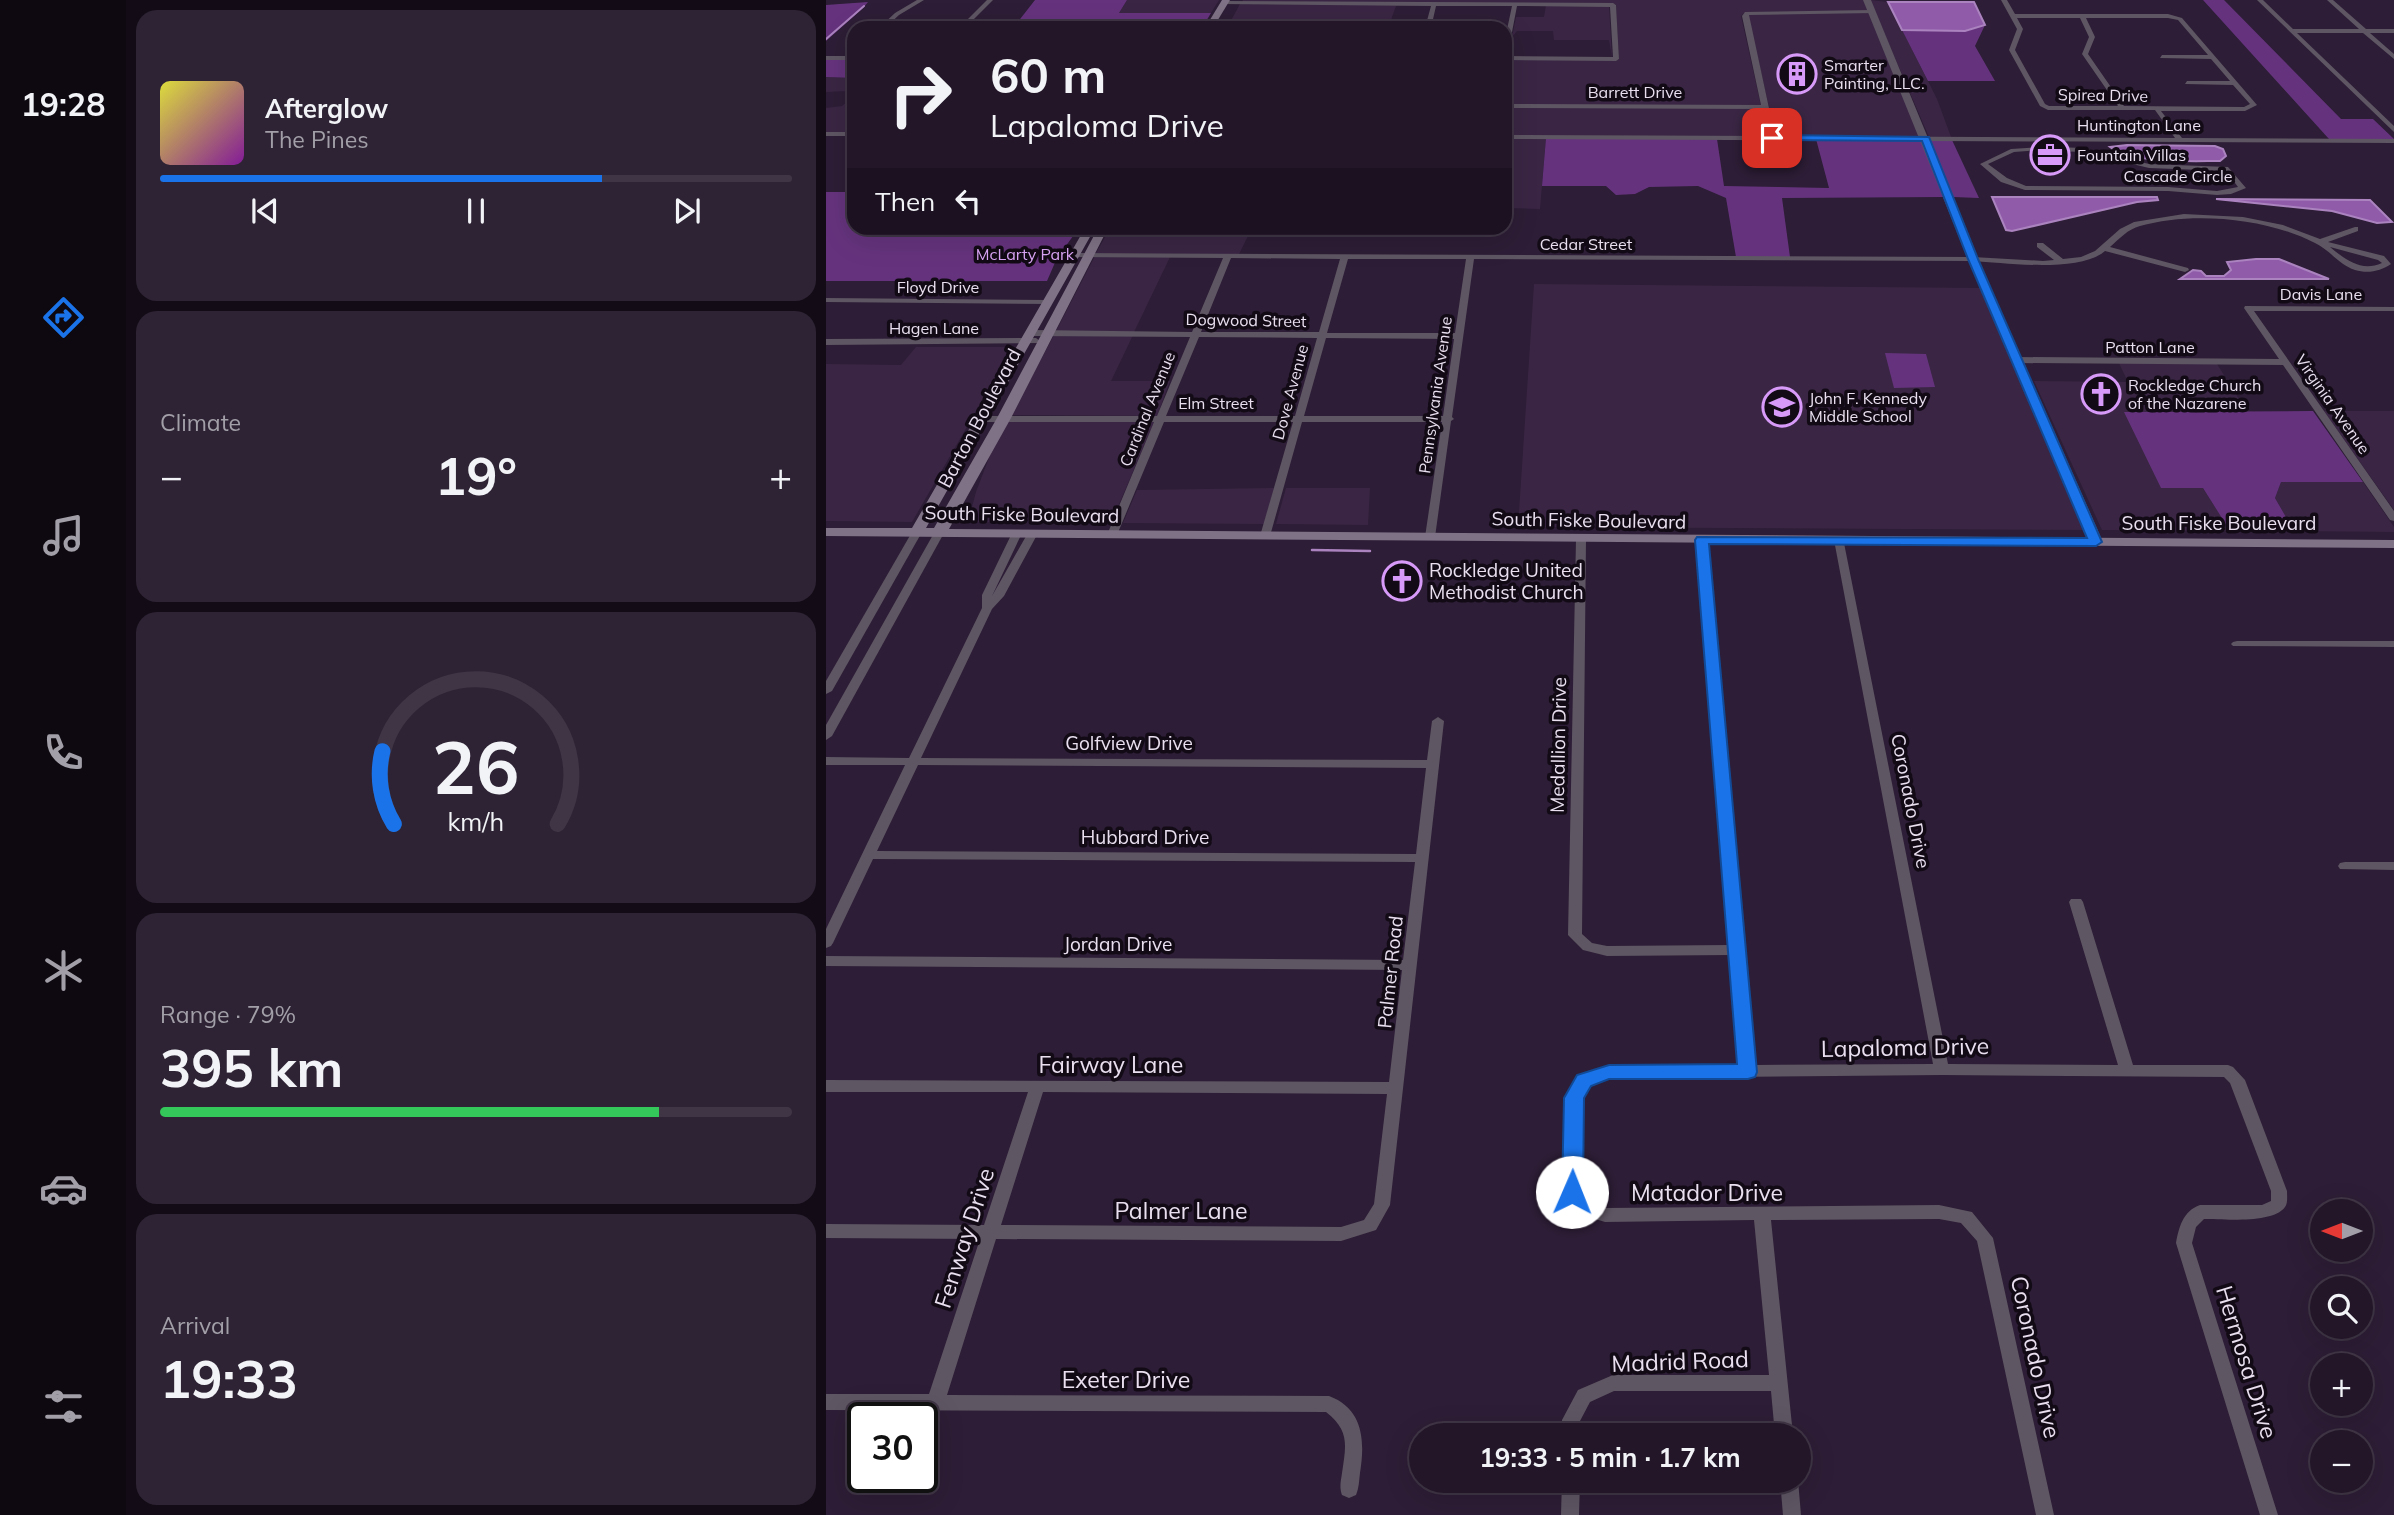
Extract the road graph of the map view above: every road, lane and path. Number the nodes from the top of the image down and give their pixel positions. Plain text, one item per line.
1 (921, 0) edge
2 (990, 0) edge
3 (1867, 0) edge
4 (2004, 0) edge
5 (2260, 0) edge
6 (2330, 0) edge
7 (1230, 2) edge
8 (1434, 4) junction
9 (1515, 4) junction
10 (1872, 12) junction
11 (2015, 16) junction
12 (2082, 16) junction
13 (890, 21) edge
14 (969, 21) edge
15 (1220, 21) edge
16 (1430, 21) edge
17 (1512, 21) edge
18 (2291, 31) junction
19 (2365, 31) junction
20 (2394, 31) edge
21 (1512, 56) edge
22 (847, 57) edge
23 (2162, 57) dead end
24 (2213, 57) junction
25 (2394, 57) edge
26 (826, 58) edge
27 (2187, 83) dead end
28 (2235, 83) junction
29 (1512, 106) edge
30 (1765, 107) junction
31 (2123, 109) junction
32 (2157, 109) junction
33 (2379, 116) junction
34 (2394, 116) edge
35 (2394, 130) edge
36 (826, 136) edge
37 (847, 136) edge
38 (1512, 137) edge
39 (1772, 138) junction
40 (1926, 139) junction
41 (2179, 139) junction
42 (2394, 141) edge
43 (2044, 145) junction
44 (2354, 229) dead end
45 (1086, 235) edge
46 (1099, 235) edge
47 (2320, 242) junction
48 (2040, 245) dead end
49 (2105, 248) junction
50 (1073, 255) junction
51 (1087, 255) junction
52 (1227, 256) junction
53 (1345, 256) junction
54 (1470, 257) junction
55 (1973, 259) junction
56 (2062, 262) junction
57 (2185, 270) dead end
58 (826, 300) edge
59 (1049, 302) junction
60 (2248, 308) joint
61 (2394, 309) edge
62 (1193, 334) junction
63 (1322, 335) junction
64 (1460, 336) junction
65 (1037, 337) junction
66 (826, 342) edge
67 (2016, 360) junction
68 (2284, 362) junction
69 (1004, 418) junction
70 (1161, 418) junction
71 (983, 419) junction
72 (1299, 419) junction
73 (1449, 419) junction
74 (964, 451) junction
75 (979, 463) junction
76 (2394, 518) edge
77 (826, 532) edge
78 (917, 532) junction
79 (939, 533) junction
80 (1017, 533) junction
81 (1033, 533) junction
82 (1112, 535) junction
83 (1265, 536) junction
84 (1430, 537) junction
85 (1581, 539) junction
86 (1702, 540) junction
87 (1839, 540) junction
88 (2096, 542) junction
89 (2394, 544) edge
90 (885, 590) junction
91 (907, 590) junction
92 (987, 608) junction
93 (2237, 643) dead end
94 (2394, 645) edge
95 (826, 691) edge
96 (1438, 721) dead end
97 (826, 736) edge
98 (826, 761) edge
99 (914, 762) junction
100 (1432, 764) junction
101 (868, 855) junction
102 (1421, 858) junction
103 (2345, 866) dead end
104 (2394, 866) edge
105 (2076, 902) dead end
106 (826, 943) edge
107 (1737, 950) junction
108 (826, 961) edge
109 (1410, 965) junction
110 (1942, 1069) junction
111 (2127, 1069) junction
112 (1748, 1072) junction
113 (1584, 1081) joint
114 (826, 1086) edge
115 (1037, 1087) junction
116 (1396, 1088) junction
117 (1762, 1214) junction
118 (1966, 1217) joint
119 (2188, 1224) joint
120 (1370, 1225) joint
121 (826, 1231) edge
122 (990, 1232) junction
123 (1779, 1383) junction
124 (826, 1402) edge
125 (847, 1402) edge
126 (935, 1402) edge
127 (938, 1403) edge
128 (1572, 1423) edge
129 (1783, 1423) edge
130 (1349, 1489) dead end
131 (1571, 1493) edge
132 (1790, 1493) edge
133 (1570, 1515) edge
134 (1792, 1515) edge
135 (2045, 1515) edge
136 (2269, 1515) edge

1 - 13 street
2 - 14 street
3 - 10 street
4 - 11 street
5 - 18 street
6 - 19 street
7 - 8 street
7 - 15 main road
8 - 9 street
8 - 16 street
9 - 17 street
9 - 21 street
10 - 30 street
10 - 40 street
11 - 12 street
11 - 31 street, Spirea Drive
12 - 24 street
12 - 31 street
18 - 19 street
18 - 33 street
19 - 20 street
19 - 25 street
22 - 26 street
23 - 24 street
24 - 28 street
27 - 28 street
28 - 32 street, Spirea Drive
29 - 30 street, Barrett Drive
30 - 39 street
31 - 32 street, Spirea Drive
32 - 41 street, Spirea Drive
33 - 34 street
33 - 35 street
36 - 37 street
38 - 39 street, Huntington Lane
39 - 40 street, Huntington Lane
40 - 43 street, Huntington Lane
40 - 55 street
41 - 42 street, Huntington Lane
41 - 43 street, Huntington Lane
43 - 43 street, Cascade Circle
44 - 47 street
45 - 50 main road, Barton Boulevard
46 - 51 main road, Barton Boulevard
47 - 47 street
47 - 49 street, Cedar Street
48 - 56 street
49 - 56 street, Cedar Street
49 - 57 street
50 - 51 street, Cedar Street
50 - 59 main road, Barton Boulevard
51 - 52 street, Cedar Street
51 - 65 main road, Barton Boulevard
52 - 53 street, Cedar Street
52 - 62 street, Cardinal Avenue
53 - 54 street, Cedar Street
53 - 63 street, Dove Avenue
54 - 55 street, Cedar Street
54 - 64 street, Pennsylvania Avenue
55 - 56 street, Cedar Street
55 - 67 street
58 - 59 street, Floyd Drive
59 - 65 main road, Barton Boulevard
60 - 61 street, Davis Lane
60 - 68 street, Virginia Avenue
62 - 63 street, Dogwood Street
62 - 65 street, Dogwood Street
62 - 70 street, Cardinal Avenue
63 - 64 street, Dogwood Street
63 - 72 street, Dove Avenue
64 - 73 street, Pennsylvania Avenue
65 - 66 street, Hagen Lane
65 - 69 main road, Barton Boulevard
65 - 71 main road, Barton Boulevard
67 - 68 street, Patton Lane
67 - 88 street
68 - 76 street, Virginia Avenue
69 - 70 street, Elm Street
69 - 71 street, Elm Street
69 - 75 main road, Barton Boulevard
70 - 72 street, Elm Street
70 - 82 street, Cardinal Avenue
71 - 74 main road, Barton Boulevard
72 - 73 street, Elm Street
72 - 83 street, Dove Avenue
73 - 84 street, Pennsylvania Avenue
74 - 75 main road
74 - 78 main road, Barton Boulevard
75 - 79 main road, Barton Boulevard
77 - 78 main road, South Fiske Boulevard
78 - 79 main road, South Fiske Boulevard
78 - 90 street, Barton Boulevard
79 - 80 main road, South Fiske Boulevard
79 - 91 street, Barton Boulevard
80 - 81 main road, South Fiske Boulevard
80 - 92 street
81 - 82 main road, South Fiske Boulevard
81 - 92 street
82 - 83 main road, South Fiske Boulevard
83 - 84 main road, South Fiske Boulevard
84 - 85 main road, South Fiske Boulevard
85 - 86 main road, South Fiske Boulevard
85 - 107 street, Medallion Drive
86 - 87 main road, South Fiske Boulevard
86 - 107 street
87 - 88 main road, South Fiske Boulevard
87 - 110 street, Coronado Drive
88 - 89 main road, South Fiske Boulevard
90 - 91 street
90 - 95 street, Barton Boulevard
91 - 97 street, Barton Boulevard
92 - 99 street
93 - 94 street
96 - 100 street, Palmer Road
98 - 99 street, Golfview Drive
99 - 100 street, Golfview Drive
99 - 101 street
100 - 102 street, Palmer Road
101 - 102 street, Hubbard Drive
101 - 106 street
102 - 109 street, Palmer Road
103 - 104 street
105 - 111 street
107 - 112 street
108 - 109 street, Jordan Drive
109 - 116 street, Palmer Road
110 - 111 street, Lapaloma Drive
110 - 112 street, Lapaloma Drive
111 - 119 street, Lapaloma Drive
112 - 113 street, Lapaloma Drive
113 - 117 street, Matador Drive
114 - 115 street, Fairway Lane
115 - 116 street, Fairway Lane
115 - 122 street, Fenway Drive
116 - 120 street, Palmer Road
117 - 118 street, Matador Drive
117 - 123 street
118 - 135 street, Coronado Drive
119 - 136 street, Hermosa Drive
120 - 122 street, Palmer Lane
121 - 122 street, Palmer Lane
122 - 126 street, Fenway Drive
123 - 128 street, Madrid Road
123 - 129 street
124 - 125 street, Exeter Drive
127 - 130 street, Exeter Drive
131 - 133 street
132 - 134 street

